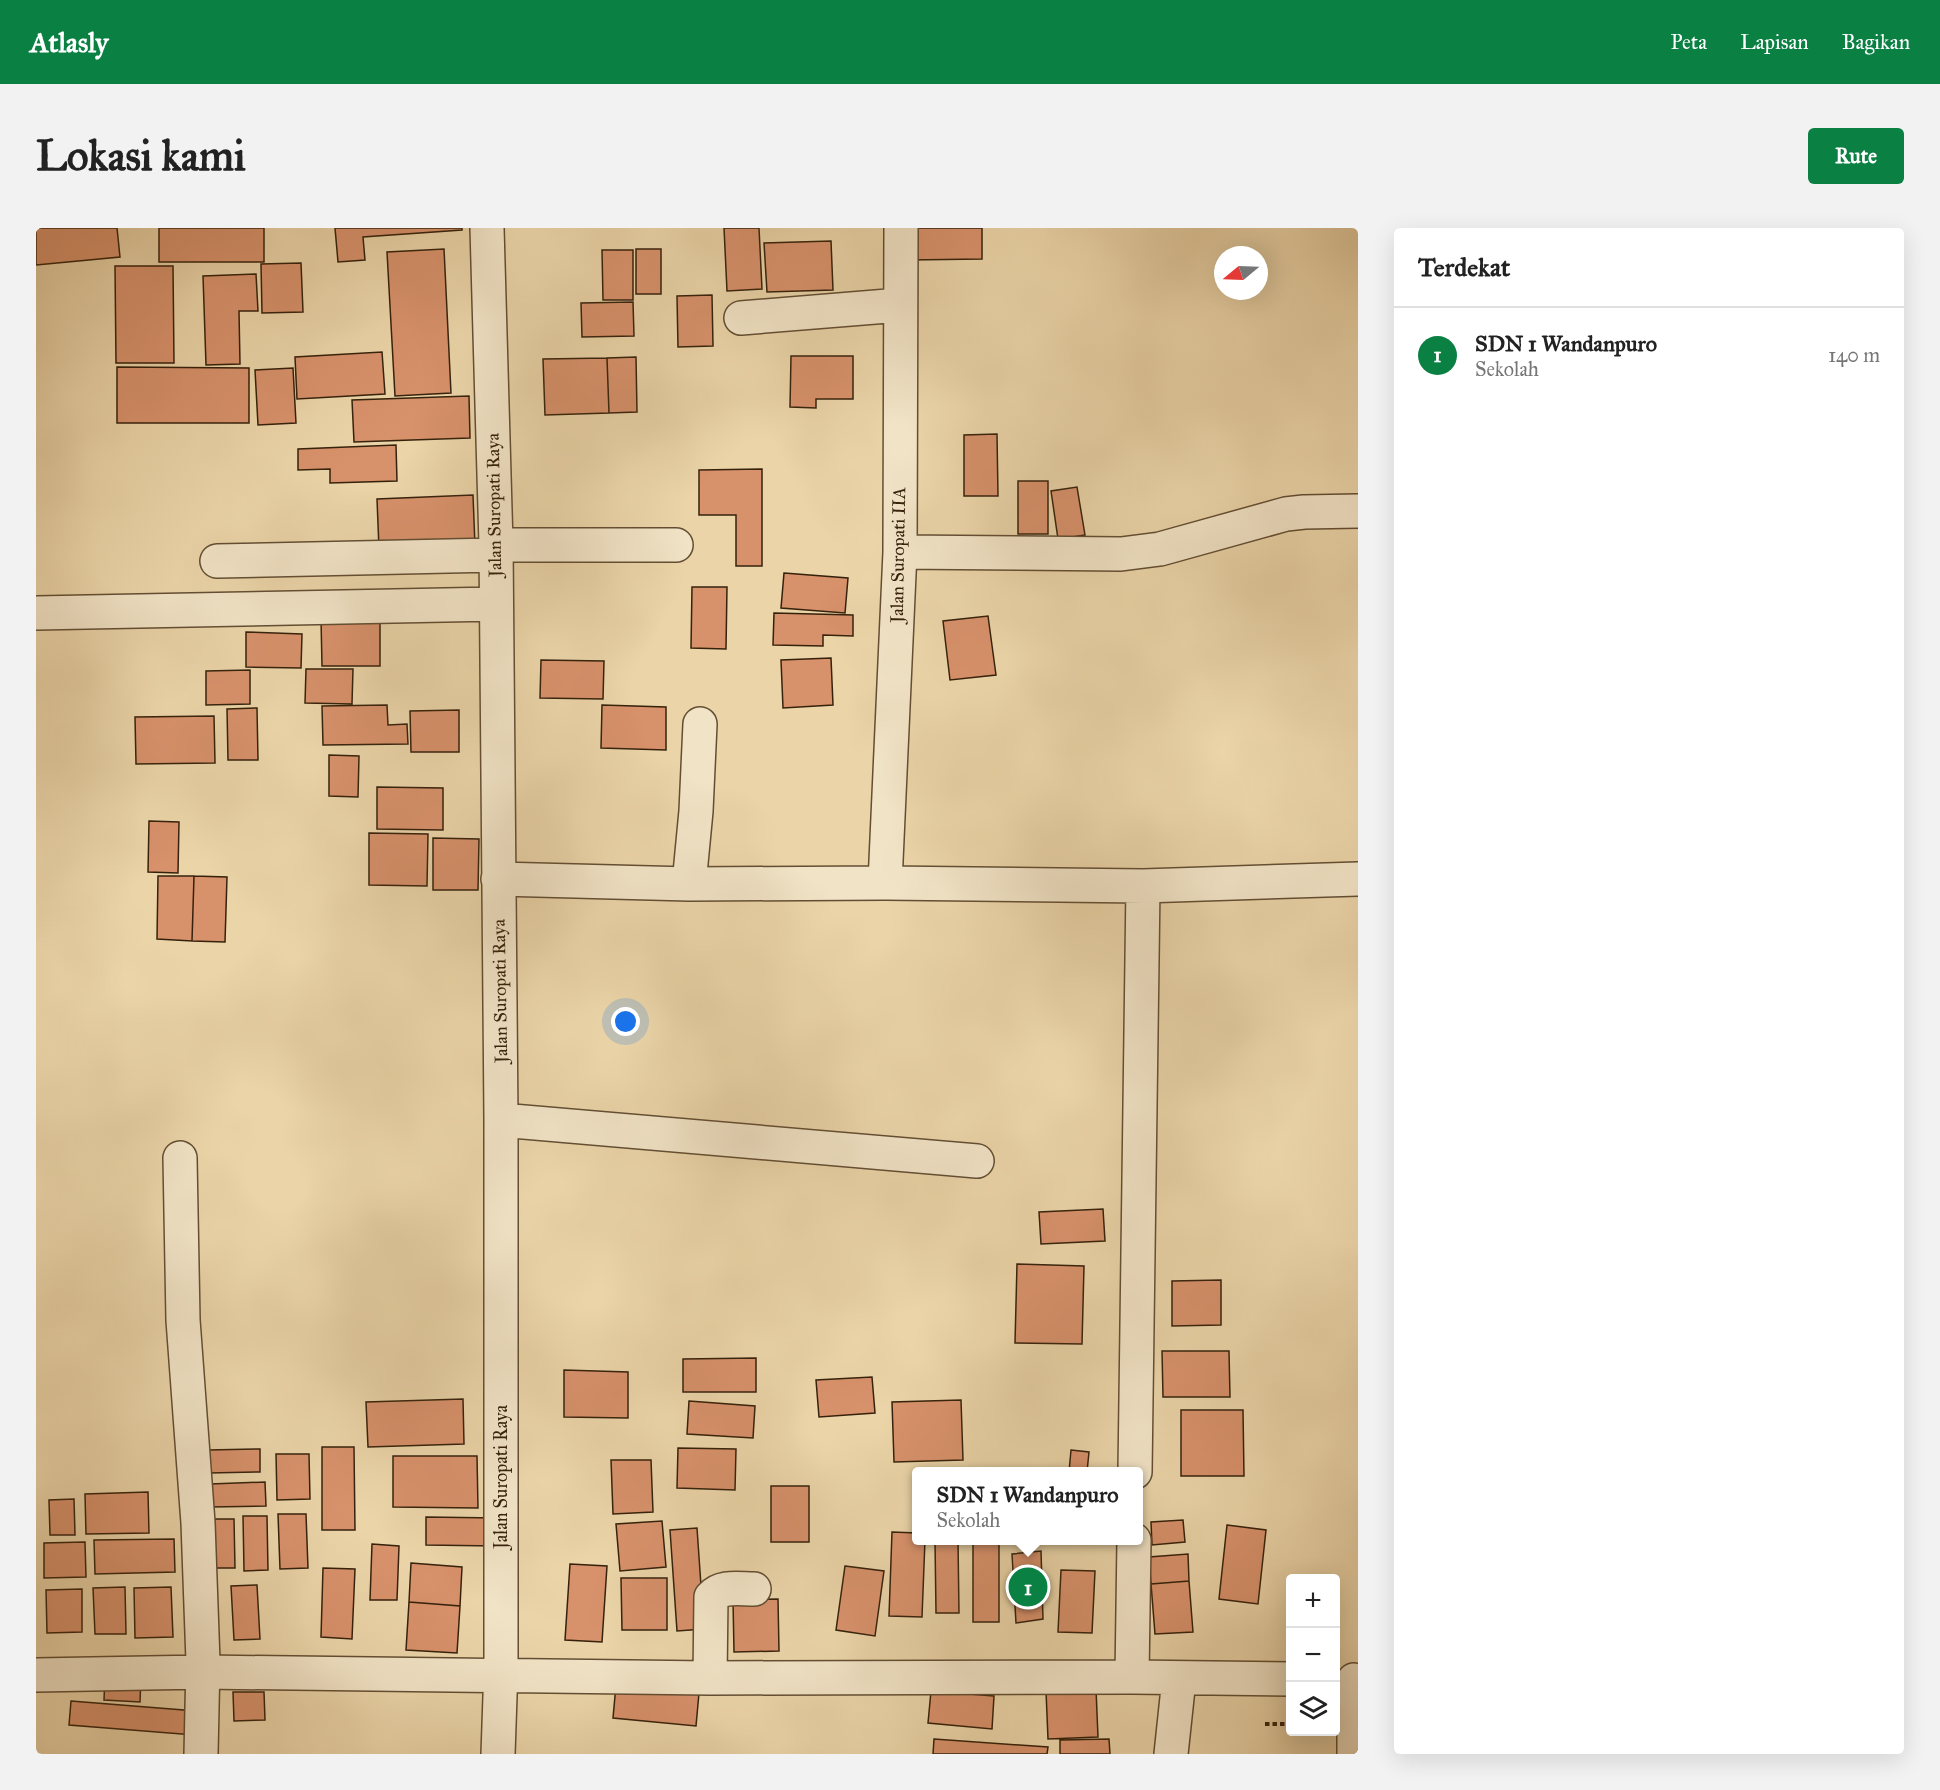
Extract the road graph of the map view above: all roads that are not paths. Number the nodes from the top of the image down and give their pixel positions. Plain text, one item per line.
1 (487, 228) edge
2 (901, 228) edge
3 (900, 305) junction
4 (741, 318) dead end
5 (1358, 511) edge
6 (676, 545) dead end
7 (496, 550) junction
8 (900, 552) junction
9 (217, 561) dead end
10 (496, 604) junction
11 (36, 613) edge
12 (700, 724) dead end
13 (498, 879) junction
14 (1358, 879) edge
15 (885, 883) junction
16 (689, 884) junction
17 (1143, 886) junction
18 (501, 1120) junction
19 (180, 1158) dead end
20 (977, 1161) dead end
21 (1135, 1467) edge
22 (1134, 1545) edge
23 (754, 1589) dead end
24 (203, 1672) junction
25 (36, 1675) edge
26 (501, 1676) junction
27 (1132, 1677) junction
28 (710, 1678) junction
29 (1179, 1679) junction
30 (1286, 1679) edge
31 (1349, 1680) edge
32 (201, 1754) edge
33 (498, 1754) edge
34 (1171, 1754) edge
35 (1354, 1754) edge

1 - 7 street, Jalan Suropati Raya
2 - 3 street, Jalan Suropati IIA
3 - 4 street
3 - 8 street, Jalan Suropati IIA
5 - 8 street
6 - 7 street
7 - 9 street
7 - 10 street, Jalan Suropati Raya
8 - 15 street, Jalan Suropati IIA
10 - 11 street
10 - 13 street, Jalan Suropati Raya
12 - 16 street
13 - 16 street
13 - 18 street, Jalan Suropati Raya
14 - 17 street
15 - 16 street
15 - 17 street
17 - 21 street
18 - 20 street
18 - 26 street, Jalan Suropati Raya
19 - 24 street
22 - 27 street
23 - 28 street
24 - 25 street
24 - 26 street
24 - 32 street
26 - 28 street
26 - 33 street, Jalan Suropati Raya
27 - 28 street
27 - 29 street
29 - 30 street
29 - 34 street
31 - 35 street

